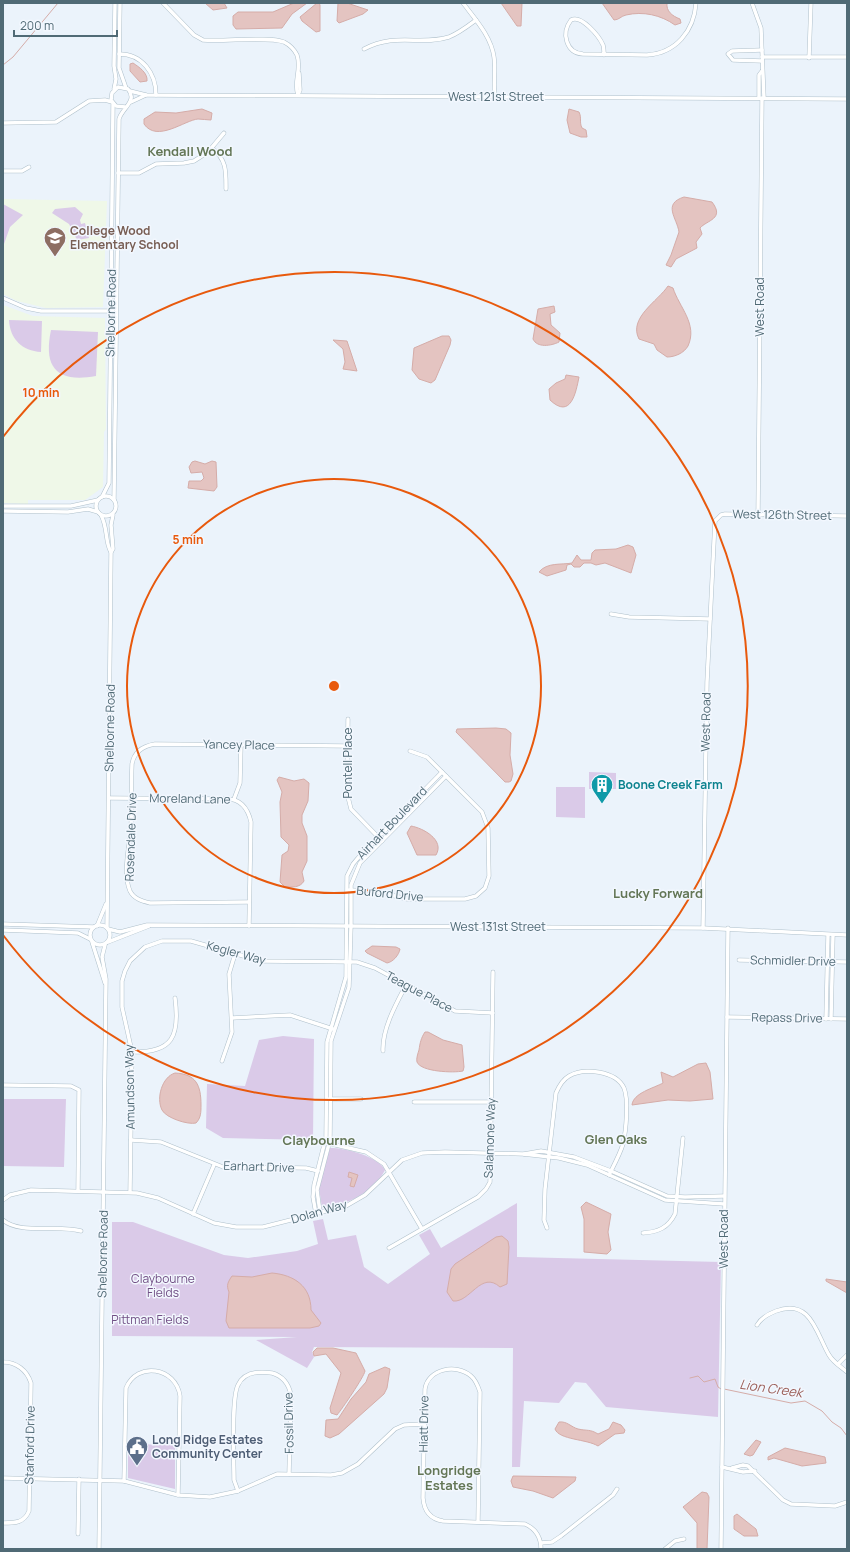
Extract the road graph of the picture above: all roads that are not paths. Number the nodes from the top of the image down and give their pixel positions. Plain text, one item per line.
1 (115, 3) edge
2 (120, 3) edge
3 (163, 3) edge
4 (463, 3) edge
5 (696, 3) edge
6 (752, 3) edge
7 (811, 3) edge
8 (476, 20) junction
9 (364, 49) dead end
10 (762, 50) junction
11 (119, 54) junction
12 (604, 55) junction
13 (847, 57) edge
14 (809, 58) junction
15 (762, 59) junction
16 (126, 88) junction
17 (114, 90) junction
18 (130, 91) junction
19 (111, 95) junction
20 (146, 95) junction
21 (156, 95) junction
22 (298, 95) junction
23 (495, 97) junction
24 (761, 98) junction
25 (847, 99) edge
26 (105, 100) junction
27 (131, 102) junction
28 (113, 103) junction
29 (125, 107) junction
30 (3, 123) edge
31 (224, 133) dead end
32 (212, 148) junction
33 (29, 167) dead end
34 (3, 171) edge
35 (118, 173) junction
36 (226, 189) dead end
37 (3, 298) edge
38 (111, 311) junction
39 (116, 311) junction
40 (102, 497) junction
41 (98, 500) junction
42 (114, 500) junction
43 (3, 506) edge
44 (3, 511) edge
45 (99, 514) junction
46 (113, 514) junction
47 (758, 515) junction
48 (847, 516) edge
49 (717, 517) joint
50 (111, 552) junction
51 (611, 614) dead end
52 (710, 619) junction
53 (348, 719) dead end
54 (241, 745) junction
55 (347, 746) junction
56 (410, 751) dead end
57 (134, 756) joint
58 (442, 772) junction
59 (446, 776) junction
60 (109, 798) junction
61 (132, 798) junction
62 (234, 799) junction
63 (378, 837) junction
64 (382, 841) junction
65 (346, 890) junction
66 (351, 890) junction
67 (249, 902) junction
68 (106, 904) junction
69 (3, 924) edge
70 (95, 926) junction
71 (149, 926) junction
72 (249, 926) junction
73 (346, 926) junction
74 (351, 926) junction
75 (107, 928) junction
76 (703, 928) junction
77 (728, 928) junction
78 (3, 930) edge
79 (828, 935) junction
80 (833, 935) junction
81 (847, 935) edge
82 (91, 940) junction
83 (106, 943) junction
84 (235, 954) junction
85 (739, 960) dead end
86 (130, 961) joint
87 (348, 962) junction
88 (828, 962) junction
89 (832, 962) junction
90 (847, 962) edge
91 (493, 972) dead end
92 (105, 983) junction
93 (406, 985) junction
94 (175, 998) dead end
95 (493, 1013) junction
96 (727, 1017) junction
97 (232, 1018) junction
98 (828, 1019) junction
99 (847, 1020) edge
100 (332, 1029) junction
101 (383, 1051) dead end
102 (132, 1052) junction
103 (222, 1061) dead end
104 (3, 1085) edge
105 (328, 1099) junction
106 (361, 1099) dead end
107 (414, 1102) dead end
108 (492, 1102) junction
109 (683, 1138) dead end
110 (131, 1140) junction
111 (327, 1143) junction
112 (492, 1153) junction
113 (549, 1155) junction
114 (214, 1165) junction
115 (319, 1171) junction
116 (389, 1171) junction
117 (610, 1173) junction
118 (78, 1190) junction
119 (104, 1192) junction
120 (130, 1192) junction
121 (724, 1196) junction
122 (677, 1199) junction
123 (3, 1200) edge
124 (724, 1204) junction
125 (318, 1213) junction
126 (193, 1214) junction
127 (3, 1220) edge
128 (547, 1228) dead end
129 (422, 1229) junction
130 (81, 1231) dead end
131 (643, 1233) dead end
132 (389, 1248) dead end
133 (757, 1325) dead end
134 (847, 1355) edge
135 (3, 1362) edge
136 (838, 1364) junction
137 (847, 1372) edge
138 (424, 1424) junction
139 (722, 1467) junction
140 (732, 1468) junction
141 (755, 1471) junction
142 (289, 1474) junction
143 (3, 1478) edge
144 (29, 1479) junction
145 (79, 1480) junction
146 (100, 1481) junction
147 (124, 1481) junction
148 (617, 1488) dead end
149 (238, 1491) junction
150 (178, 1495) junction
151 (847, 1502) edge
152 (478, 1522) junction
153 (3, 1523) edge
154 (78, 1534) dead end
155 (684, 1539) dead end
156 (541, 1543) junction
157 (99, 1549) edge
158 (541, 1549) edge
159 (665, 1549) edge
160 (721, 1549) edge

1 - 17 street
2 - 11 street
3 - 22 street
4 - 8 street
5 - 12 street
6 - 10 street, West Road
7 - 14 street
8 - 9 street
8 - 23 street
10 - 15 street, West Road
10 - 15 street
11 - 16 street
11 - 21 street
12 - 12 street
13 - 14 street
14 - 15 street
15 - 24 street, West Road
16 - 17 street
16 - 18 street
17 - 19 street
18 - 20 street, West 121st Street
18 - 27 street
19 - 26 street
19 - 28 street
20 - 21 street, West 121st Street
20 - 27 street, West 121st Street
21 - 22 street, West 121st Street
22 - 23 street, West 121st Street
23 - 24 street, West 121st Street
24 - 25 street, West 121st Street
24 - 47 street, West Road
26 - 28 street
26 - 30 street
27 - 29 street
28 - 29 street
28 - 38 street, Shelborne Road
29 - 35 street, Shelborne Road
31 - 32 street
32 - 35 street
32 - 36 street
33 - 34 street
35 - 39 street, Shelborne Road
37 - 38 street
38 - 39 street
38 - 40 street, Shelborne Road
39 - 42 street, Shelborne Road
40 - 41 street
40 - 42 street
41 - 43 street
41 - 45 street
42 - 46 street
44 - 45 street
45 - 46 street
45 - 50 street, Shelborne Road
46 - 50 street, Shelborne Road
47 - 48 street, West 126th Street
47 - 49 street, West 126th Street
49 - 52 street, West Road
50 - 60 street, Shelborne Road
51 - 52 street
52 - 76 street, West Road
53 - 55 street, Pontell Place
54 - 55 street, Yancey Place
54 - 57 street, Yancey Place
54 - 62 street
55 - 63 street, Pontell Place
56 - 58 street
57 - 61 street, Rosendale Drive
58 - 59 street
58 - 63 street, Airhart Boulevard
59 - 64 street, Airhart Boulevard
59 - 66 street, Buford Drive
60 - 61 street, Moreland Lane
60 - 68 street, Shelborne Road
61 - 62 street, Moreland Lane
61 - 67 street, Rosendale Drive
62 - 67 street, Moreland Lane
63 - 64 street, Pontell Place
63 - 65 street, Airhart Boulevard
64 - 66 street, Airhart Boulevard
65 - 66 street, Buford Drive
65 - 73 street, Airhart Boulevard
66 - 74 street, Airhart Boulevard
67 - 72 street, Moreland Lane
68 - 70 street, Shelborne Road
68 - 75 street, Shelborne Road
69 - 70 street
70 - 75 street
70 - 82 street
71 - 72 street, West 131st Street
71 - 75 street, West 131st Street
71 - 83 street, West 131st Street
72 - 73 street, West 131st Street
73 - 74 street, West 131st Street
73 - 87 street, Airhart Boulevard
74 - 76 street, West 131st Street
74 - 87 street, Airhart Boulevard
75 - 83 street
76 - 77 street, West 131st Street
77 - 79 street, West 131st Street
77 - 96 street, West Road
78 - 82 street
79 - 80 street, West 131st Street
79 - 88 street
80 - 81 street, West 131st Street
80 - 89 street
82 - 83 street
82 - 92 street, Shelborne Road
83 - 92 street, Shelborne Road
84 - 86 street, Kegler Way
84 - 87 street, Kegler Way
84 - 97 street
85 - 88 street, Schmidler Drive
86 - 102 street, Amundson Way
87 - 93 street, Teague Place
87 - 100 street
88 - 89 street, Schmidler Drive
88 - 98 street
89 - 90 street, Schmidler Drive
89 - 98 street
91 - 95 street, Salamone Way
92 - 119 street, Shelborne Road
93 - 95 street, Teague Place
93 - 101 street
94 - 102 street
95 - 108 street, Salamone Way
96 - 98 street, Repass Drive
96 - 121 street, West Road
97 - 100 street
97 - 103 street
98 - 99 street, Repass Drive
100 - 105 street
102 - 110 street, Amundson Way
104 - 118 street
105 - 106 street
105 - 111 street
107 - 108 street
108 - 112 street, Salamone Way
109 - 122 street
110 - 114 street, Earhart Drive
110 - 120 street, Amundson Way
111 - 115 street
111 - 116 street
112 - 113 street, Dolan Way
112 - 116 street, Dolan Way
112 - 129 street, Salamone Way
113 - 117 street, Dolan Way
113 - 117 street
113 - 128 street
114 - 115 street, Earhart Drive
114 - 126 street
115 - 125 street
116 - 125 street, Dolan Way
116 - 129 street
117 - 122 street, Dolan Way
118 - 119 street, Dolan Way
118 - 123 street, Dolan Way
119 - 120 street, Dolan Way
119 - 146 street, Shelborne Road
120 - 126 street, Dolan Way
121 - 122 street, Dolan Way
121 - 124 street, West Road
122 - 124 street, Dolan Way
122 - 131 street
124 - 139 street, West Road
125 - 126 street, Dolan Way
127 - 130 street
129 - 132 street, Salamone Way
133 - 136 street
134 - 136 street
135 - 144 street, Stanford Drive
136 - 137 street
138 - 142 street
138 - 152 street, Hiatt Drive
138 - 152 street, Hiatt Drive
139 - 140 street
139 - 160 street, West Road
140 - 141 street
140 - 141 street
141 - 151 street
142 - 149 street
142 - 149 street, Fossil Drive
143 - 144 street
144 - 145 street
144 - 153 street, Stanford Drive
145 - 146 street
145 - 154 street
146 - 147 street
146 - 157 street, Shelborne Road
147 - 150 street
147 - 150 street
148 - 156 street
149 - 150 street
152 - 156 street
155 - 159 street
156 - 158 street

